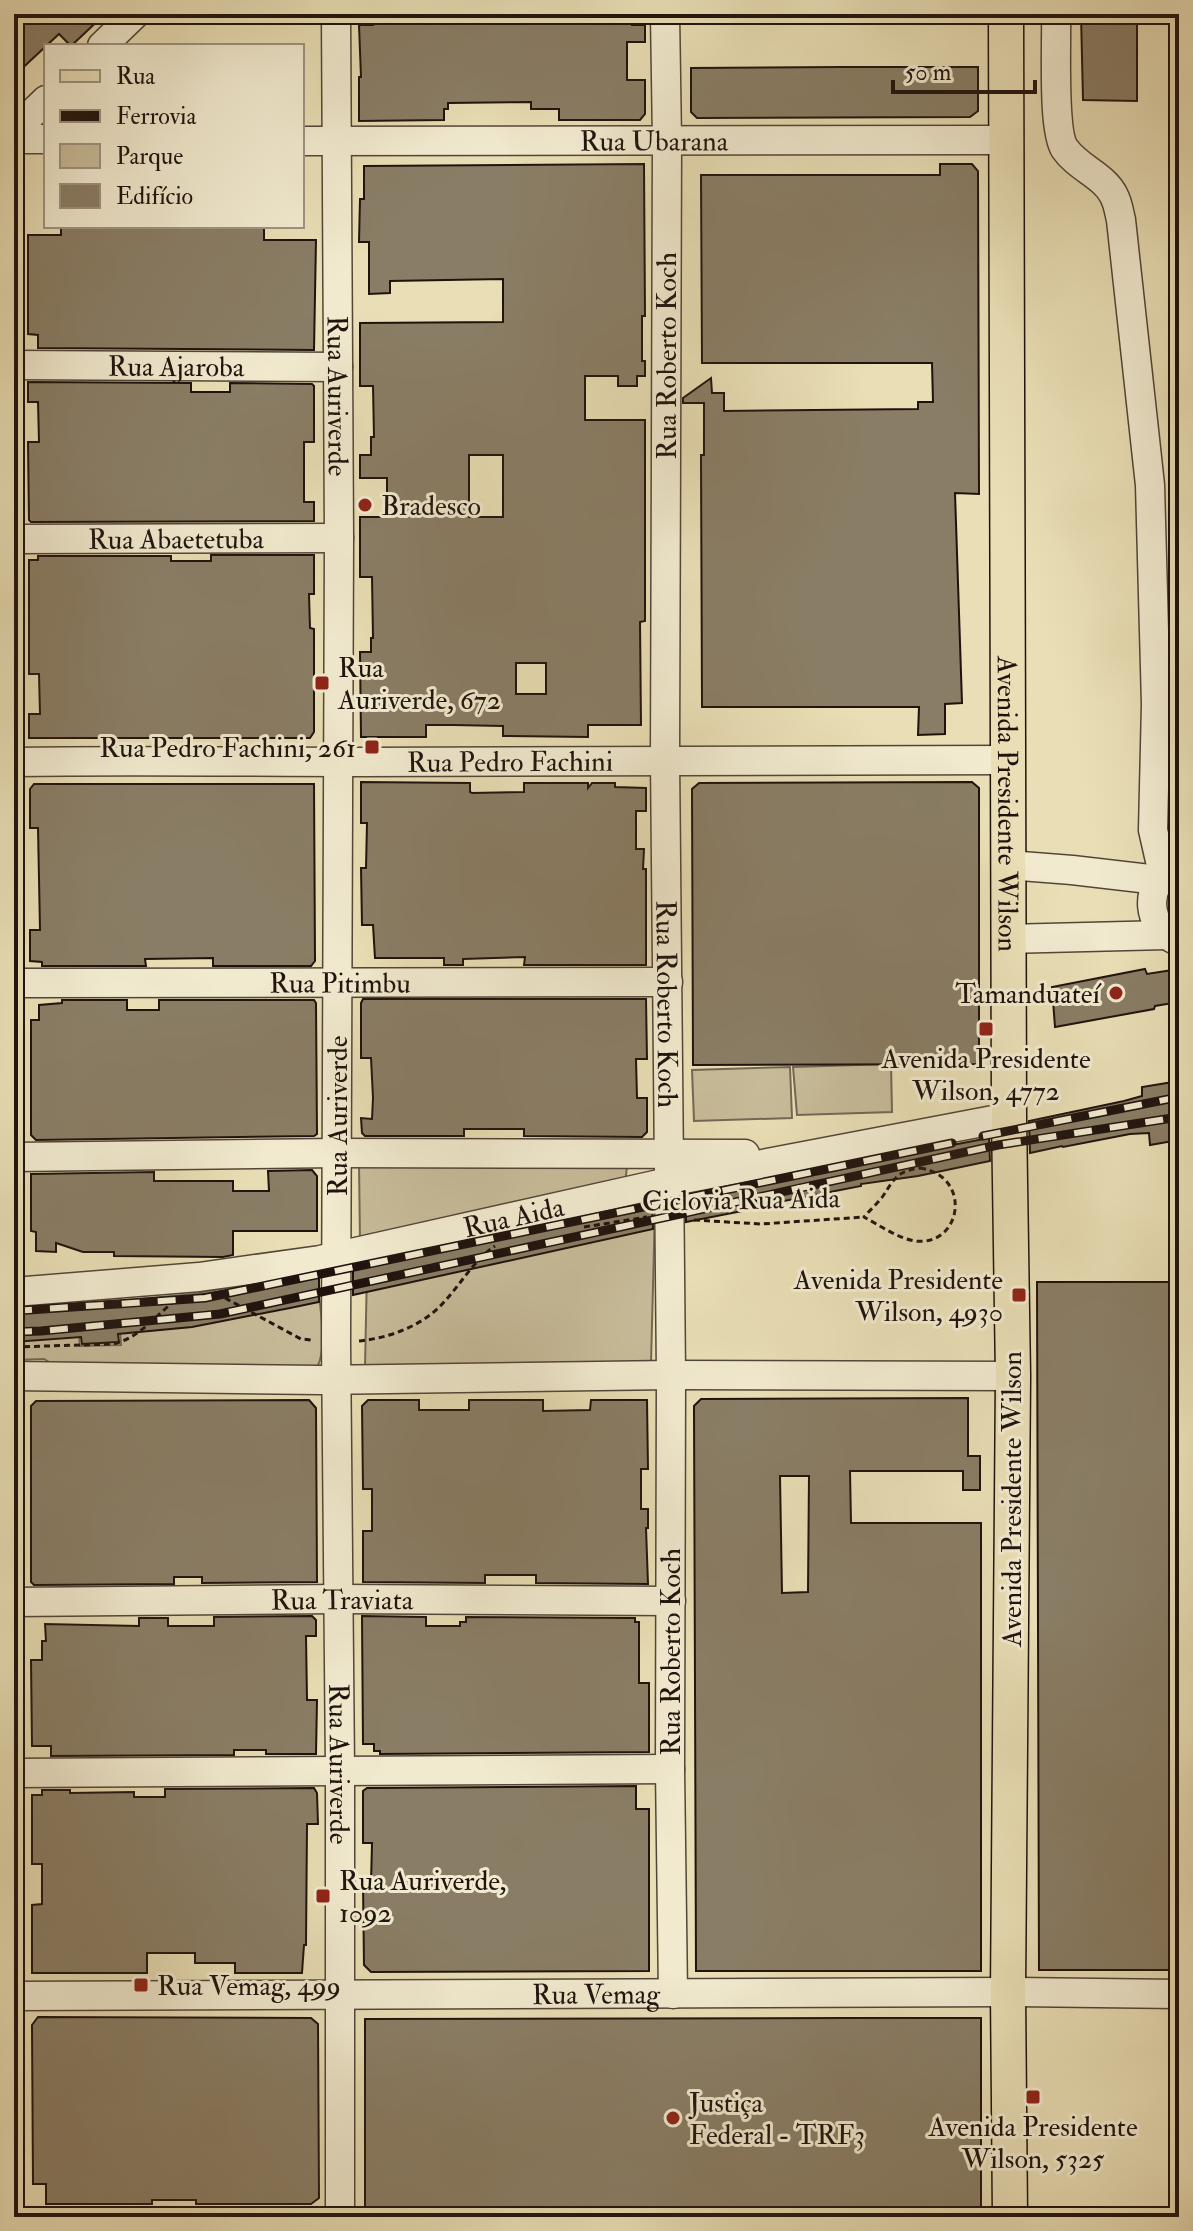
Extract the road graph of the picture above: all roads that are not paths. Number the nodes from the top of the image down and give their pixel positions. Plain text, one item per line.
1 (135, 14) edge
2 (336, 14) edge
3 (665, 14) edge
4 (1006, 14) edge
5 (1056, 14) edge
6 (104, 44) edge
7 (44, 111) edge
8 (14, 131) edge
9 (14, 139) edge
10 (44, 139) edge
11 (1007, 140) junction
12 (304, 141) edge
13 (667, 141) junction
14 (336, 142) junction
15 (14, 365) edge
16 (338, 367) junction
17 (339, 538) junction
18 (14, 539) edge
19 (665, 759) junction
20 (1008, 760) junction
21 (14, 762) edge
22 (338, 762) junction
23 (1008, 865) junction
24 (1167, 873) edge
25 (1173, 938) edge
26 (1008, 939) junction
27 (668, 982) junction
28 (14, 983) edge
29 (337, 983) junction
30 (1009, 1117) junction
31 (337, 1153) junction
32 (14, 1157) edge
33 (668, 1168) junction
34 (338, 1257) junction
35 (14, 1292) edge
36 (671, 1375) junction
37 (14, 1376) edge
38 (1013, 1376) junction
39 (338, 1379) junction
40 (339, 1599) junction
41 (671, 1601) junction
42 (14, 1602) edge
43 (670, 1769) junction
44 (340, 1770) junction
45 (14, 1773) edge
46 (1008, 1992) junction
47 (673, 1994) junction
48 (1179, 1994) edge
49 (14, 1996) edge
50 (340, 1996) junction
51 (340, 2217) edge
52 (1010, 2217) edge

1 - 6 street
2 - 14 street, Rua Auriverde
3 - 13 street, Rua Roberto Koch
4 - 11 main road, Avenida Presidente Wilson
5 - 24 street
7 - 8 street
9 - 10 street
11 - 13 street, Rua Ubarana
11 - 20 main road, Avenida Presidente Wilson
12 - 14 street, Rua Ubarana
13 - 14 street, Rua Ubarana
13 - 19 street, Rua Roberto Koch
14 - 16 street, Rua Auriverde
15 - 16 street, Rua Ajaroba
16 - 17 street, Rua Auriverde
17 - 18 street, Rua Abaetetuba
17 - 22 street, Rua Auriverde
19 - 20 street, Rua Pedro Fachini
19 - 22 street, Rua Pedro Fachini
19 - 27 street, Rua Roberto Koch
20 - 23 main road, Avenida Presidente Wilson
21 - 22 street, Rua Pedro Fachini
22 - 29 street, Rua Auriverde
23 - 24 street
23 - 26 main road, Avenida Presidente Wilson
24 - 25 street
25 - 26 street
26 - 30 main road, Avenida Presidente Wilson
27 - 29 street, Rua Pitimbu
27 - 33 street, Rua Roberto Koch
28 - 29 street, Rua Pitimbu
29 - 31 street, Rua Auriverde
30 - 33 street
30 - 38 main road, Avenida Presidente Wilson
31 - 32 street
31 - 33 street
31 - 34 street, Rua Auriverde
33 - 34 street, Rua Aida
33 - 36 street, Rua Roberto Koch
34 - 35 street, Rua Aida
34 - 39 street, Rua Auriverde
36 - 38 street
36 - 39 street
36 - 41 street, Rua Roberto Koch
37 - 39 street
38 - 46 main road, Avenida Presidente Wilson
39 - 40 street, Rua Auriverde
40 - 41 street, Rua Traviata
40 - 42 street, Rua Traviata
40 - 44 street, Rua Auriverde
41 - 43 street, Rua Roberto Koch
43 - 44 street
43 - 47 street, Rua Roberto Koch
44 - 45 street
44 - 50 street, Rua Auriverde
46 - 47 street, Rua Vemag
46 - 48 street, Rua Vemag
46 - 52 main road, Avenida Presidente Wilson
47 - 50 street, Rua Vemag
49 - 50 street, Rua Vemag
50 - 51 street, Rua Auriverde

